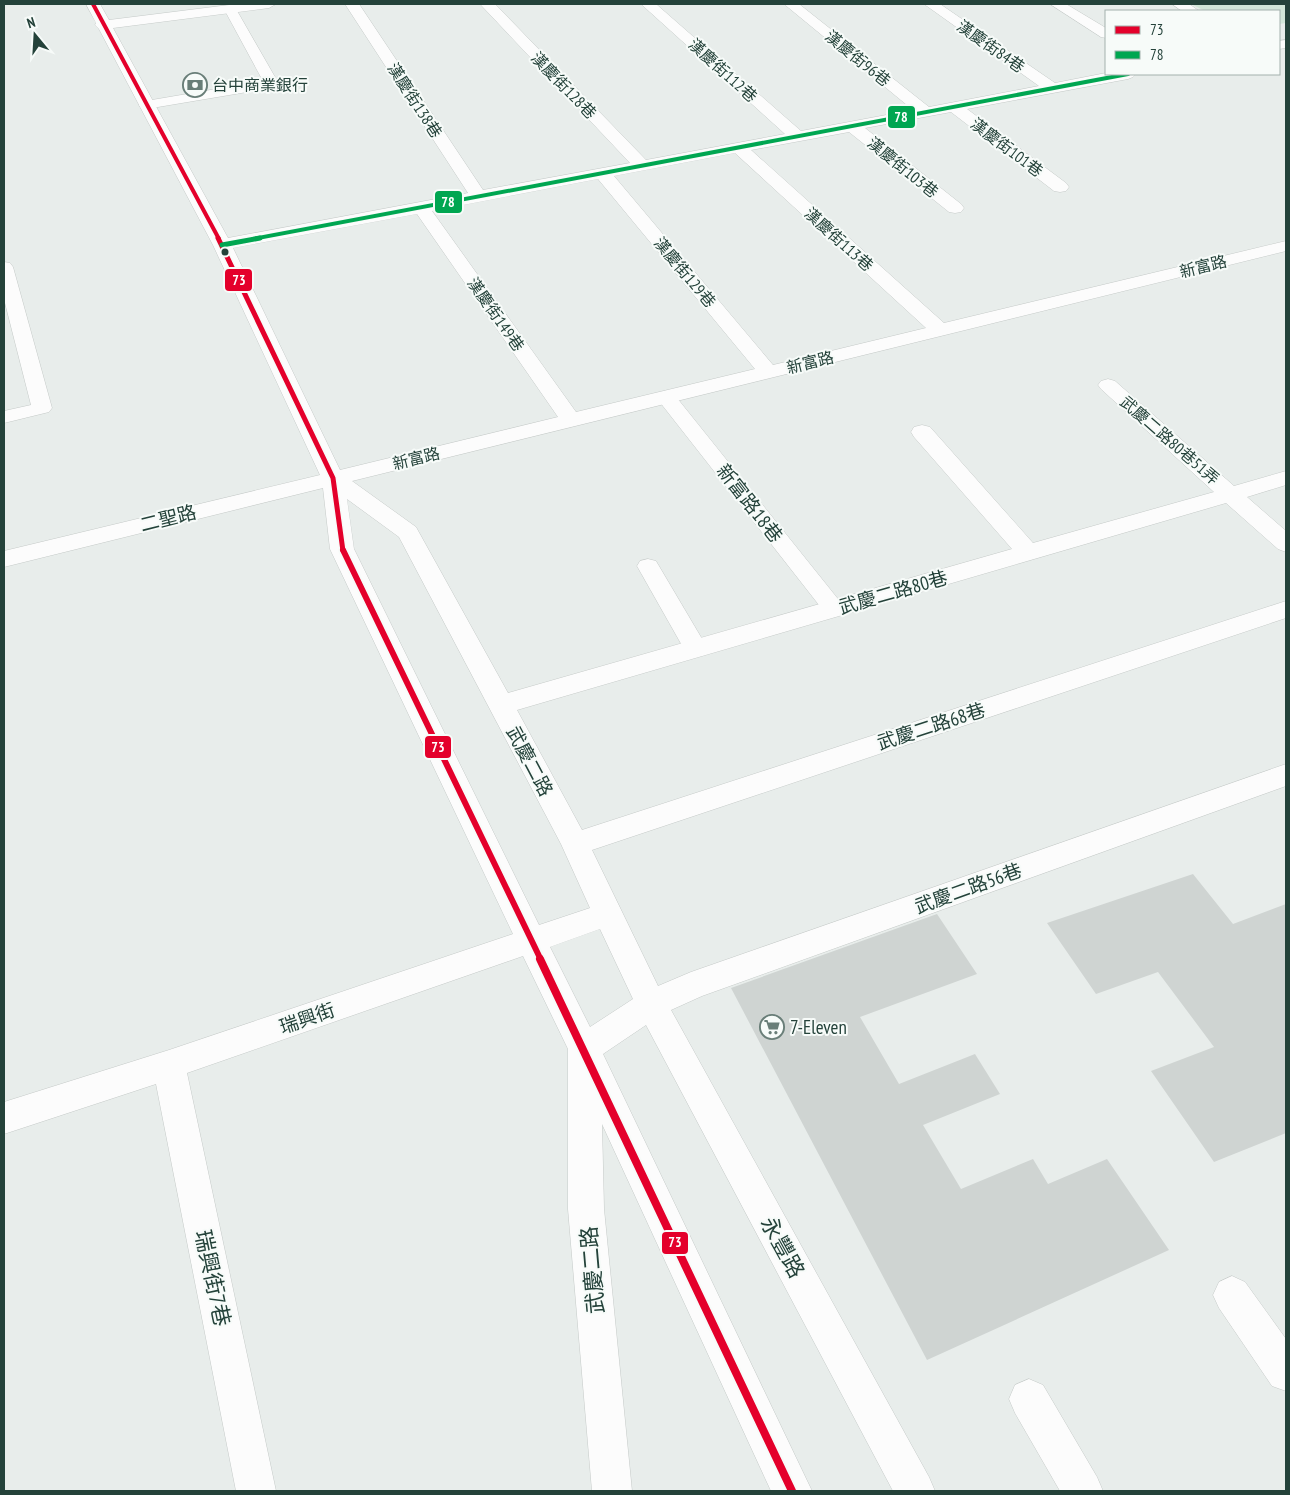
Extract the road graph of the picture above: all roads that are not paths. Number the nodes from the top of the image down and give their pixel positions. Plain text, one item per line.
1 (93, 4) edge
2 (269, 4) edge
3 (352, 4) edge
4 (487, 4) edge
5 (648, 4) edge
6 (790, 4) edge
7 (931, 4) edge
8 (1057, 4) edge
9 (1179, 4) edge
10 (230, 9) junction
11 (1190, 10) edge
12 (102, 25) junction
13 (1105, 33) edge
14 (1123, 75) edge
15 (1052, 88) junction
16 (146, 105) junction
17 (954, 107) junction
18 (926, 112) junction
19 (852, 126) junction
20 (797, 136) junction
21 (738, 147) junction
22 (642, 166) junction
23 (602, 173) junction
24 (1060, 187) dead end
25 (478, 196) junction
26 (421, 207) junction
27 (955, 208) dead end
28 (222, 245) junction
29 (1286, 246) edge
30 (4, 267) edge
31 (940, 330) junction
32 (768, 372) junction
33 (1108, 385) dead end
34 (666, 397) junction
35 (4, 417) edge
36 (571, 420) junction
37 (922, 432) dead end
38 (333, 478) junction
39 (1286, 478) edge
40 (1232, 494) junction
41 (1286, 544) edge
42 (1029, 553) junction
43 (4, 559) edge
44 (648, 566) dead end
45 (834, 609) junction
46 (1286, 609) edge
47 (696, 649) junction
48 (501, 705) junction
49 (1286, 775) edge
50 (575, 844) junction
51 (608, 914) junction
52 (530, 940) junction
53 (650, 1004) junction
54 (584, 1049) junction
55 (169, 1065) junction
56 (4, 1118) edge
57 (1232, 1295) dead end
58 (1286, 1372) edge
59 (1029, 1399) dead end
60 (256, 1491) edge
61 (612, 1491) edge
62 (792, 1491) edge
63 (915, 1491) edge
64 (1083, 1491) edge

1 - 12 street, 武慶二路
2 - 10 street
3 - 25 street, 漢慶街138巷
4 - 22 street, 漢慶街128巷
5 - 20 street, 漢慶街112巷
6 - 18 street, 漢慶街96巷
7 - 15 street, 漢慶街84巷
8 - 13 street
9 - 11 street
10 - 12 street
10 - 16 lane
12 - 16 street, 武慶二路
14 - 15 street
15 - 17 street
16 - 28 street, 武慶二路
17 - 18 street
17 - 24 street, 漢慶街101巷
18 - 19 street
19 - 20 street
19 - 27 street, 漢慶街103巷
20 - 21 street
21 - 22 street
21 - 31 street, 漢慶街113巷
22 - 23 street
23 - 25 street
23 - 32 street, 漢慶街129巷
25 - 26 street
26 - 28 street
26 - 36 street, 漢慶街149巷
28 - 38 street, 武慶二路
29 - 31 street, 新富路
30 - 35 lane
31 - 32 street, 新富路
32 - 34 street, 新富路
33 - 40 street, 武慶二路80巷51弄
34 - 36 street, 新富路
34 - 45 lane, 新富路18巷
36 - 38 street, 新富路
37 - 42 street
38 - 43 street, 二聖路
38 - 48 street, 武慶二路
38 - 52 street, 武慶二路
39 - 40 street, 武慶二路80巷
40 - 41 street
40 - 42 street, 武慶二路80巷
42 - 45 street, 武慶二路80巷
44 - 47 lane
45 - 47 street, 武慶二路80巷
46 - 50 street, 武慶二路68巷
47 - 48 street, 武慶二路80巷
48 - 50 street, 武慶二路
49 - 53 street, 武慶二路56巷
50 - 51 street, 武慶二路
51 - 52 street, 瑞興街
51 - 53 street, 武慶二路
52 - 54 street, 武慶二路
52 - 55 street, 瑞興街
53 - 54 street
53 - 63 street, 永豐路
54 - 61 street, 武慶二路
54 - 62 street
55 - 56 street, 瑞興街
55 - 60 street, 瑞興街7巷
57 - 58 street
59 - 64 street

